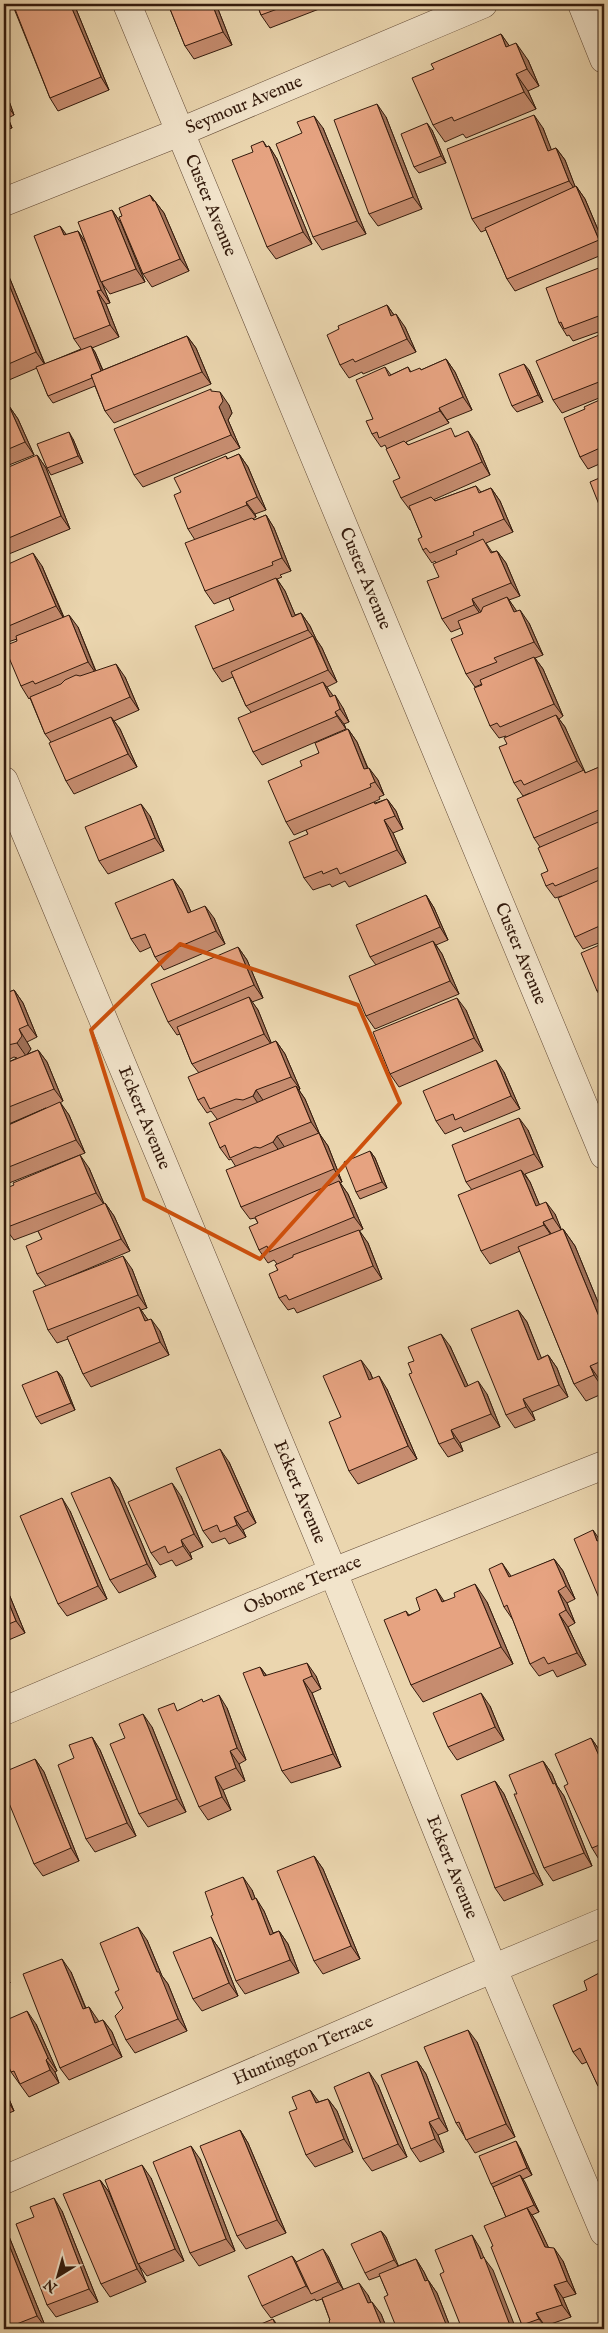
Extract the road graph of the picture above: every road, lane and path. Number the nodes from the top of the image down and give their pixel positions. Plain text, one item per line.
1 (127, 4) edge
2 (483, 4) edge
3 (582, 4) edge
4 (604, 59) edge
5 (180, 132) junction
6 (4, 202) edge
7 (4, 781) edge
8 (604, 1155) edge
9 (604, 1465) edge
10 (332, 1572) junction
11 (4, 1711) edge
12 (604, 1922) edge
13 (493, 1968) junction
14 (4, 2180) edge
15 (604, 2232) edge

1 - 5 street, Custer Avenue
2 - 5 street, Seymour Avenue
3 - 4 street
5 - 6 street, Seymour Avenue
5 - 8 street, Custer Avenue
7 - 10 street, Eckert Avenue
9 - 10 street, Osborne Terrace
10 - 11 street, Osborne Terrace
10 - 13 street, Eckert Avenue
12 - 13 street, Huntington Terrace
13 - 14 street, Huntington Terrace
13 - 15 street, Eckert Avenue

